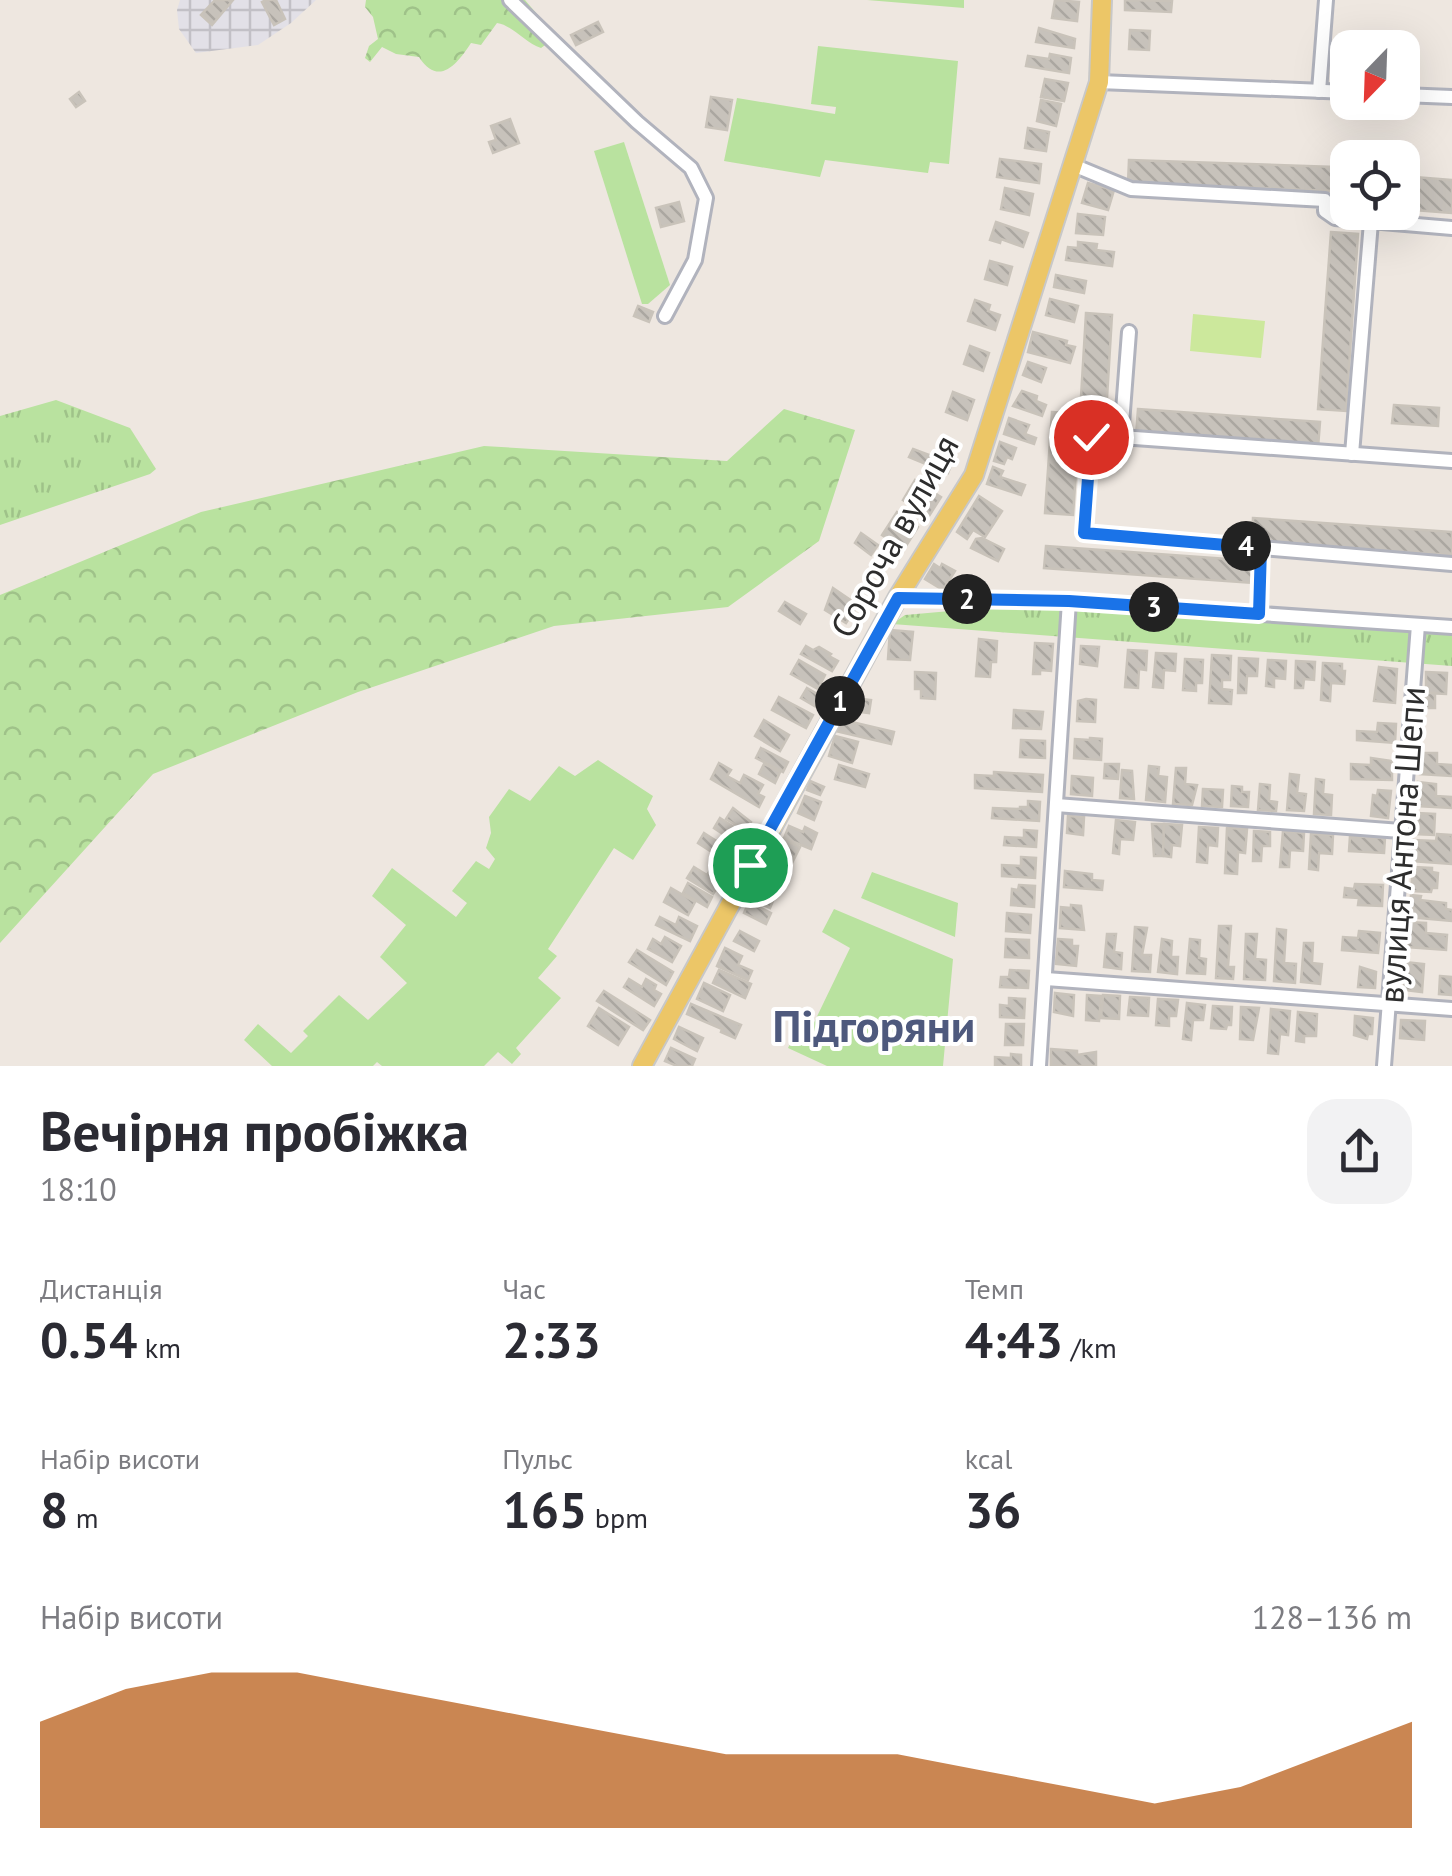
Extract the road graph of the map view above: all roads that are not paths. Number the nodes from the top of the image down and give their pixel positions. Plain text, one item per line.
1 (510, 0) edge
2 (1102, 0) edge
3 (1326, 0) edge
4 (1099, 82) junction
5 (1319, 91) junction
6 (1330, 91) edge
7 (1420, 95) edge
8 (1452, 97) edge
9 (1073, 164) junction
10 (1330, 214) edge
11 (1420, 226) edge
12 (1452, 228) edge
13 (1370, 230) edge
14 (665, 316) dead end
15 (1129, 332) dead end
16 (1121, 437) junction
17 (1352, 454) junction
18 (1452, 461) edge
19 (1261, 548) junction
20 (1452, 564) edge
21 (898, 598) junction
22 (1069, 601) junction
23 (1259, 614) junction
24 (1418, 624) junction
25 (1452, 627) edge
26 (1056, 805) junction
27 (1401, 831) junction
28 (1046, 979) junction
29 (1389, 1004) junction
30 (1452, 1009) edge
31 (642, 1066) edge
32 (1039, 1066) edge
33 (1384, 1066) edge

1 - 14 street
2 - 4 main road, Сороча вулиця
3 - 5 street
4 - 5 street
4 - 9 main road, Сороча вулиця
5 - 6 street
7 - 8 street
9 - 10 street
9 - 21 main road, Сороча вулиця
11 - 12 street
13 - 17 street
15 - 16 street
16 - 17 street
16 - 19 street
17 - 18 street
19 - 20 street
19 - 23 street
21 - 22 street
21 - 31 main road, Сороча вулиця
22 - 23 street
22 - 26 street
23 - 24 street
24 - 25 street
24 - 27 street, вулиця Антона Шепи
26 - 27 street
26 - 28 street
27 - 29 street, вулиця Антона Шепи
28 - 29 street
28 - 32 street
29 - 30 street
29 - 33 street, вулиця Антона Шепи

